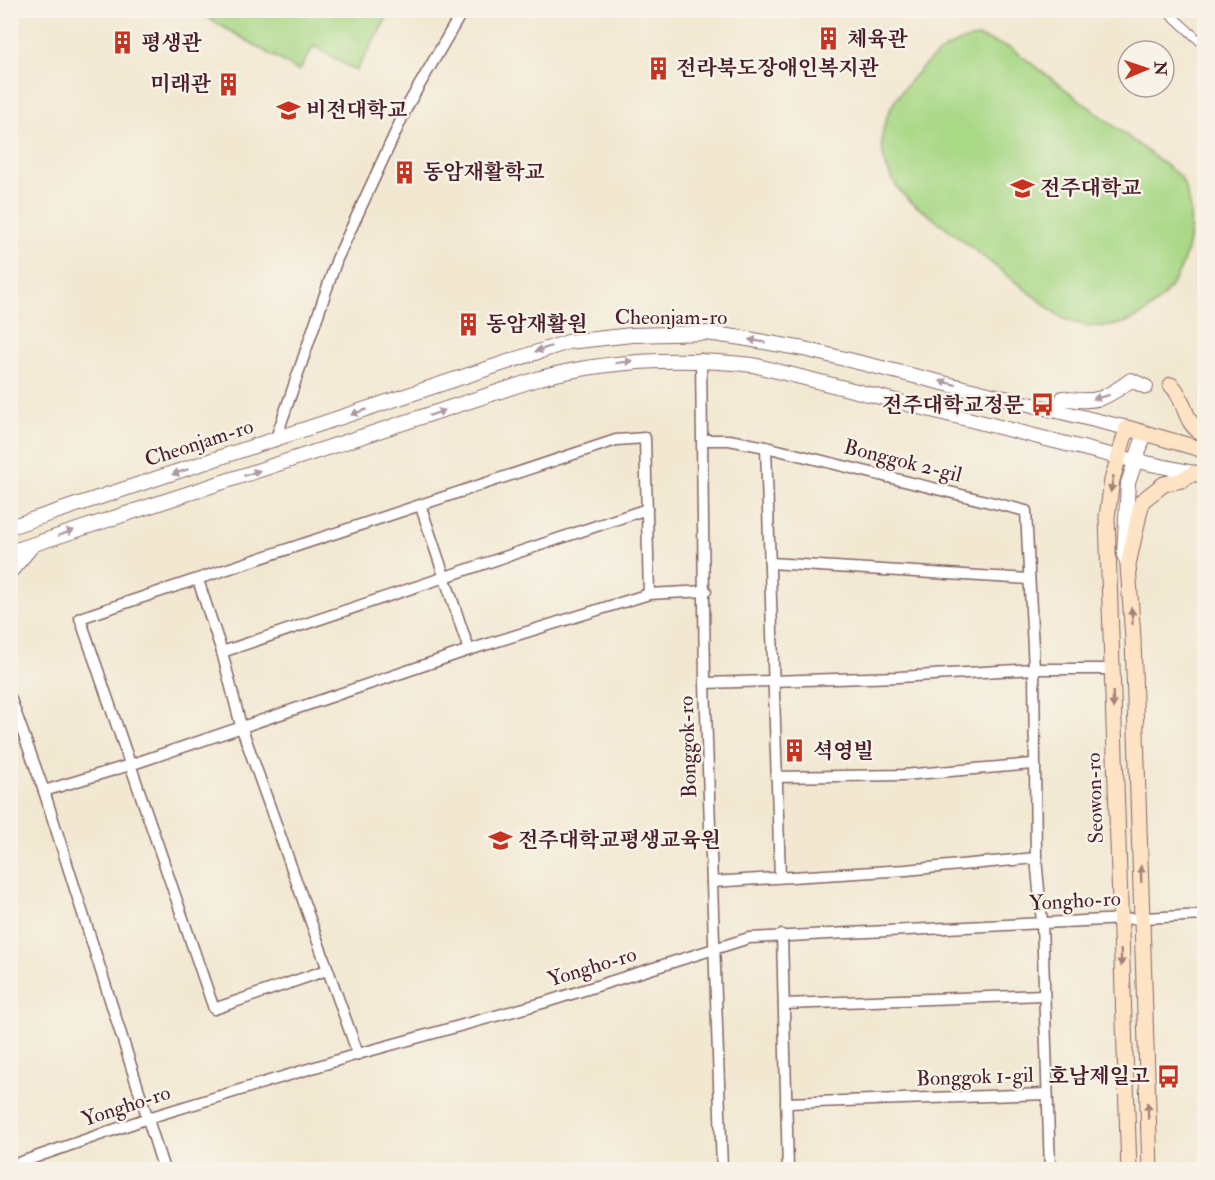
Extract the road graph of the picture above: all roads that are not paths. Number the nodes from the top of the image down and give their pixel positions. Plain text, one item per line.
1 (463, 10) edge
2 (1166, 10) edge
3 (1204, 45) edge
4 (701, 359) junction
5 (1171, 385) dead end
6 (1146, 387) dead end
7 (1057, 410) junction
8 (1126, 428) junction
9 (1145, 433) junction
10 (1204, 434) edge
11 (704, 440) junction
12 (275, 441) junction
13 (766, 447) junction
14 (1204, 450) edge
15 (1118, 457) junction
16 (1135, 460) junction
17 (1199, 474) edge
18 (421, 507) junction
19 (647, 509) junction
20 (10, 527) edge
21 (34, 544) junction
22 (10, 552) edge
23 (770, 563) junction
24 (1128, 565) junction
25 (10, 572) edge
26 (445, 577) junction
27 (1029, 579) junction
28 (198, 580) junction
29 (706, 591) junction
30 (650, 594) junction
31 (469, 650) junction
32 (222, 652) junction
33 (1034, 669) junction
34 (1112, 669) junction
35 (773, 681) junction
36 (705, 683) junction
37 (10, 697) edge
38 (241, 726) junction
39 (1033, 764) junction
40 (130, 765) junction
41 (776, 777) junction
42 (44, 791) junction
43 (1036, 858) junction
44 (780, 877) junction
45 (712, 882) junction
46 (1204, 915) edge
47 (1143, 917) junction
48 (1120, 918) junction
49 (1042, 922) junction
50 (782, 935) junction
51 (714, 948) junction
52 (327, 970) junction
53 (1044, 995) junction
54 (784, 1004) junction
55 (358, 1054) junction
56 (1047, 1094) junction
57 (786, 1103) junction
58 (148, 1118) junction
59 (10, 1166) edge
60 (164, 1170) edge
61 (722, 1170) edge
62 (788, 1170) edge
63 (1050, 1170) edge
64 (1129, 1170) edge
65 (1150, 1170) edge

1 - 12 street
2 - 3 street
4 - 11 street, Bonggok-ro
4 - 15 street, Cheonjam-ro
21 -> 4 street, Cheonjam-ro
5 - 10 main road
6 -> 7 street
7 - 8 street, Cheonjam-ro
7 -> 12 street, Cheonjam-ro
8 - 9 main road, Cheonjam-ro
8 - 15 main road, Seowon-ro
9 - 14 main road, Cheonjam-ro
9 - 16 street, Seowon-ro
11 - 13 street, Bonggok 2-gil
11 - 29 street, Bonggok-ro
12 -> 20 street, Cheonjam-ro
13 - 23 street
13 - 27 street, Bonggok 2-gil
15 - 16 street, Cheonjam-ro
15 -> 34 main road, Seowon-ro
16 - 17 street, Cheonjam-ro
16 - 24 street, Seowon-ro
17 - 24 main road
18 - 19 street
18 - 26 street
18 - 28 street
19 - 26 street
19 - 30 street
21 - 22 street, Cheonjam-ro
21 - 25 street
23 - 27 street
23 - 35 street
47 -> 24 main road, Seowon-ro
26 - 31 street
26 - 32 street
27 - 33 street, Bonggok 2-gil
28 - 32 street
28 - 40 street
29 - 30 street
29 - 36 street, Bonggok-ro
30 - 31 street
31 - 38 street
32 - 38 street
33 - 34 street
33 - 35 street
33 - 39 street, Bonggok 2-gil
34 -> 48 main road, Seowon-ro
35 - 36 street
35 - 41 street
36 - 45 street, Bonggok-ro
37 - 42 street
38 - 40 street
38 - 52 street
39 - 41 street
39 - 43 street, Bonggok 2-gil
40 - 42 street
40 - 52 street
41 - 44 street
42 - 58 street
43 - 44 street
43 - 49 street, Bonggok 2-gil
44 - 45 street
45 - 51 street, Bonggok-ro
46 - 47 street, Yongho-ro
47 - 48 street, Yongho-ro
65 -> 47 main road, Seowon-ro
48 - 49 street, Yongho-ro
48 -> 64 main road, Seowon-ro
49 - 50 street, Yongho-ro
49 - 53 street, Bonggok 1-gil
50 - 51 street, Yongho-ro
50 - 54 street
51 - 55 street, Yongho-ro
51 - 61 street, Bonggok-ro
52 - 55 street
53 - 54 street
53 - 56 street, Bonggok 1-gil
54 - 57 street
55 - 58 street, Yongho-ro
56 - 57 street, Bonggok 1-gil
56 - 63 street, Bonggok 1-gil
57 - 62 street
58 - 59 street, Yongho-ro
58 - 60 street

